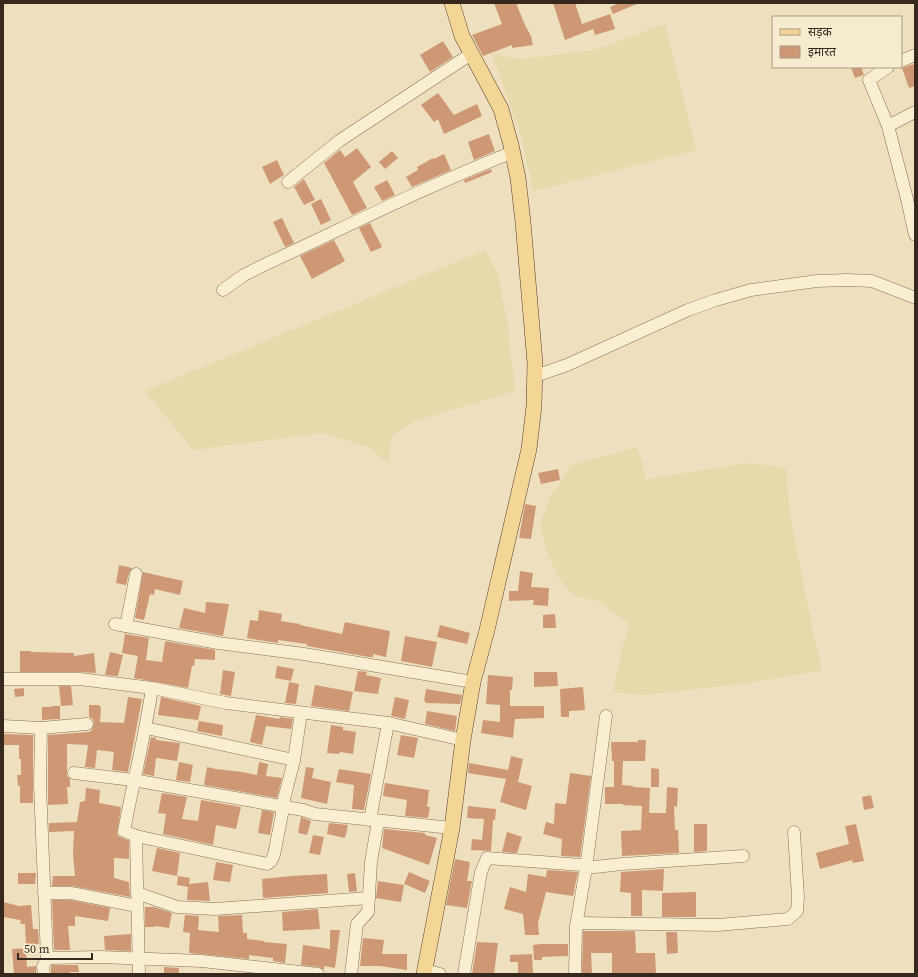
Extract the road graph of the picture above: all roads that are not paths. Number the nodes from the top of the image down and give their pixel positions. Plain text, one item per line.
1 (452, 3) edge
2 (471, 54) junction
3 (915, 55) edge
4 (902, 61) edge
5 (887, 68) edge
6 (915, 112) edge
7 (888, 126) junction
8 (513, 152) junction
9 (288, 182) dead end
10 (915, 235) edge
11 (223, 290) dead end
12 (915, 297) edge
13 (535, 376) junction
14 (136, 574) dead end
15 (3, 679) edge
16 (473, 682) junction
17 (152, 688) junction
18 (300, 713) junction
19 (606, 716) dead end
20 (388, 723) junction
21 (87, 724) dead end
22 (3, 726) edge
23 (42, 728) junction
24 (146, 728) junction
25 (463, 740) junction
26 (294, 760) junction
27 (74, 773) dead end
28 (133, 780) junction
29 (282, 807) junction
30 (374, 821) junction
31 (452, 828) junction
32 (794, 832) dead end
33 (136, 836) junction
34 (744, 856) dead end
35 (586, 868) junction
36 (44, 893) junction
37 (137, 893) junction
38 (369, 898) junction
39 (137, 906) junction
40 (577, 923) junction
41 (47, 958) junction
42 (138, 959) junction
43 (425, 972) edge
44 (44, 974) edge
45 (139, 974) edge
46 (318, 974) edge
47 (351, 974) edge
48 (440, 974) edge
49 (464, 974) edge
50 (575, 974) edge

1 - 2 main road
2 - 8 main road
2 - 9 street
3 - 4 street
5 - 7 street
6 - 7 street
7 - 10 street
8 - 11 street
8 - 13 main road
12 - 13 street
13 - 16 main road
14 - 16 street
15 - 17 street
16 - 25 main road
17 - 18 street
17 - 24 street
18 - 20 street
18 - 26 street
19 - 35 street
20 - 25 street
20 - 30 street
21 - 23 street
22 - 23 street
23 - 36 street
24 - 26 street
24 - 28 street
25 - 31 main road
26 - 29 street
27 - 28 street
28 - 29 street
28 - 33 street
29 - 30 street
29 - 33 street
30 - 31 street
30 - 38 street
31 - 43 main road
32 - 40 street
33 - 37 street
34 - 35 street
35 - 40 street
35 - 49 street
36 - 39 street
36 - 41 street
37 - 38 street
37 - 39 street
38 - 47 street
39 - 42 street
40 - 50 street
41 - 42 street
41 - 44 street
42 - 45 street
42 - 46 street
43 - 48 street

